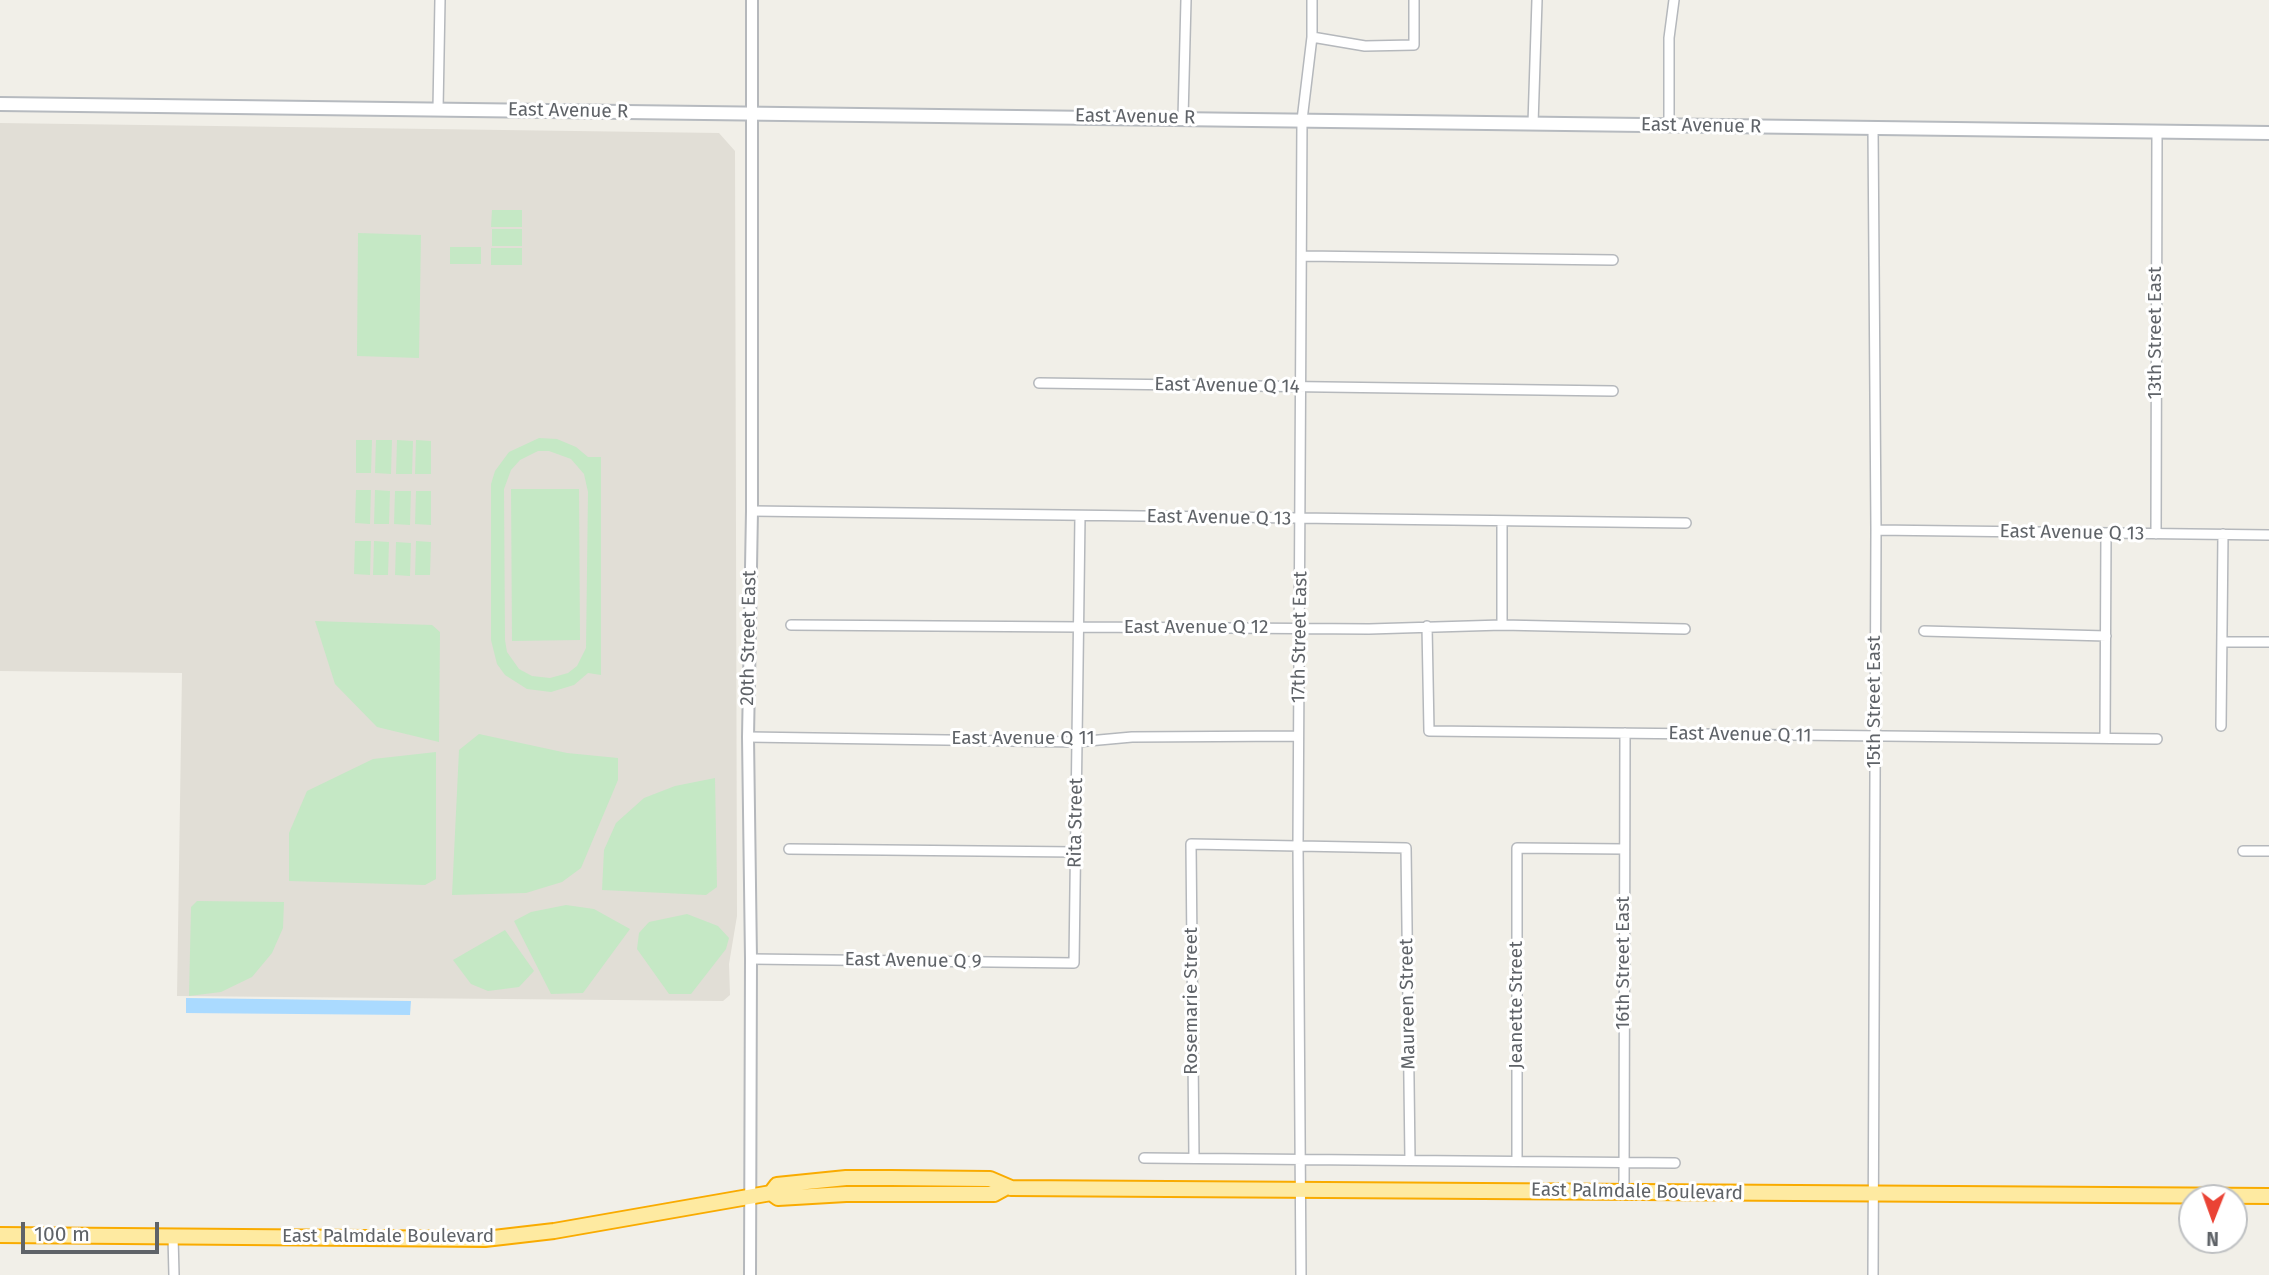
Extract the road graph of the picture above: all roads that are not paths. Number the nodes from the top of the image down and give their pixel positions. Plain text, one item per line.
1 (440, 0) edge
2 (752, 0) edge
3 (1185, 0) edge
4 (1312, 0) edge
5 (1415, 0) edge
6 (1537, 0) edge
7 (1674, 0) edge
8 (1312, 37) junction
9 (0, 104) edge
10 (438, 109) junction
11 (751, 113) junction
12 (1183, 118) junction
13 (1302, 120) junction
14 (1533, 124) junction
15 (1669, 125) junction
16 (1873, 128) junction
17 (2157, 132) junction
18 (2269, 134) edge
19 (1303, 256) junction
20 (1613, 260) dead end
21 (1039, 383) dead end
22 (1303, 387) junction
23 (1613, 391) dead end
24 (752, 511) junction
25 (1080, 516) junction
26 (1302, 520) junction
27 (1503, 521) junction
28 (1686, 523) dead end
29 (1876, 530) junction
30 (2106, 533) junction
31 (2156, 534) junction
32 (2223, 534) junction
33 (2269, 535) edge
34 (791, 625) dead end
35 (1502, 625) junction
36 (1427, 626) junction
37 (1078, 628) junction
38 (1301, 628) junction
39 (1685, 629) dead end
40 (1924, 631) dead end
41 (2106, 636) junction
42 (2222, 642) junction
43 (2269, 642) edge
44 (2221, 726) dead end
45 (1625, 733) junction
46 (1298, 736) junction
47 (1874, 736) junction
48 (748, 737) junction
49 (2105, 738) junction
50 (2157, 739) dead end
51 (1077, 742) junction
52 (1298, 846) junction
53 (789, 849) dead end
54 (1624, 849) junction
55 (2243, 851) dead end
56 (2269, 851) edge
57 (1075, 852) junction
58 (751, 959) junction
59 (1074, 963) joint
60 (1144, 1158) dead end
61 (1194, 1158) junction
62 (1300, 1159) junction
63 (1409, 1160) junction
64 (1517, 1161) junction
65 (1624, 1163) junction
66 (1675, 1163) dead end
67 (961, 1179) junction
68 (1005, 1188) junction
69 (1301, 1188) junction
70 (771, 1192) junction
71 (1625, 1192) junction
72 (891, 1194) junction
73 (1873, 1194) junction
74 (750, 1195) junction
75 (2269, 1196) edge
76 (0, 1235) edge
77 (173, 1236) junction
78 (174, 1275) edge
79 (750, 1275) edge
80 (1301, 1275) edge
81 (1873, 1275) edge

1 - 10 street
2 - 11 street, 20th Street East
3 - 12 street
4 - 8 street, 17th Street East
5 - 8 street
6 - 14 street
7 - 15 street
8 - 13 street, 17th Street East
9 - 10 main road, East Avenue R
10 - 11 main road, East Avenue R
11 - 12 main road, East Avenue R
11 - 24 street, 20th Street East
12 - 13 main road, East Avenue R
13 - 14 main road, East Avenue R
13 - 19 street, 17th Street East
14 - 15 main road, East Avenue R
15 - 16 main road, East Avenue R
16 - 17 main road, East Avenue R
16 - 29 street, 15th Street East
17 - 18 main road, East Avenue R
17 - 31 street, 13th Street East
19 - 20 street
19 - 22 street, 17th Street East
21 - 22 street, East Avenue Q 14
22 - 23 street, East Avenue Q 14
22 - 26 street, 17th Street East
24 - 25 street, East Avenue Q 13
24 - 48 street, 20th Street East
25 - 26 street, East Avenue Q 13
25 - 37 street, Rita Street
26 - 27 street, East Avenue Q 13
26 - 38 street, 17th Street East
27 - 28 street, East Avenue Q 13
27 - 35 street
29 - 30 street, East Avenue Q 13
29 - 47 street, 15th Street East
30 - 31 street, East Avenue Q 13
30 - 41 street
31 - 32 street, East Avenue Q 13
32 - 33 street, East Avenue Q 13
32 - 42 street
34 - 37 street, East Avenue Q 12
35 - 36 street, East Avenue Q 12
35 - 39 street, East Avenue Q 12
36 - 38 street, East Avenue Q 12
36 - 45 street, East Avenue Q 11
37 - 38 street, East Avenue Q 12
37 - 51 street, Rita Street
38 - 46 street, 17th Street East
40 - 41 street
41 - 49 street
42 - 43 street
42 - 44 street
45 - 47 street, East Avenue Q 11
45 - 54 street, 16th Street East
46 - 51 street, East Avenue Q 11
46 - 52 street, 17th Street East
47 - 49 street, East Avenue Q 11
47 - 73 street, 15th Street East
48 - 51 street, East Avenue Q 11
48 - 58 street, 20th Street East
49 - 50 street, East Avenue Q 11
51 - 57 street, Rita Street
52 - 61 street, Rosemarie Street
52 - 62 street, 17th Street East
52 - 63 street, Maureen Street
53 - 57 street
54 - 64 street, Jeanette Street
54 - 65 street, 16th Street East
55 - 56 street
57 - 59 street, Rita Street
58 - 59 street, East Avenue Q 9
58 - 74 street, 20th Street East
60 - 61 street, East Palmdale Boulevard
61 - 62 street, East Palmdale Boulevard
62 - 63 street, East Palmdale Boulevard
62 - 69 street, 17th Street East
63 - 64 street, East Palmdale Boulevard
64 - 65 street, East Palmdale Boulevard
65 - 66 street, East Palmdale Boulevard
65 - 71 street, 16th Street East
67 - 68 highway, East Palmdale Boulevard
67 - 70 highway, East Palmdale Boulevard
67 - 72 highway
68 - 69 highway, East Palmdale Boulevard
68 - 72 highway, East Palmdale Boulevard
69 - 71 highway, East Palmdale Boulevard
69 - 80 street, 17th Street East
70 - 72 highway, East Palmdale Boulevard
70 - 74 highway, East Palmdale Boulevard
71 - 73 highway, East Palmdale Boulevard
73 - 75 highway, East Palmdale Boulevard
73 - 81 street, 15th Street East
74 - 77 highway, East Palmdale Boulevard
74 - 79 street, 20th Street East
76 - 77 highway, East Palmdale Boulevard
77 - 78 street

